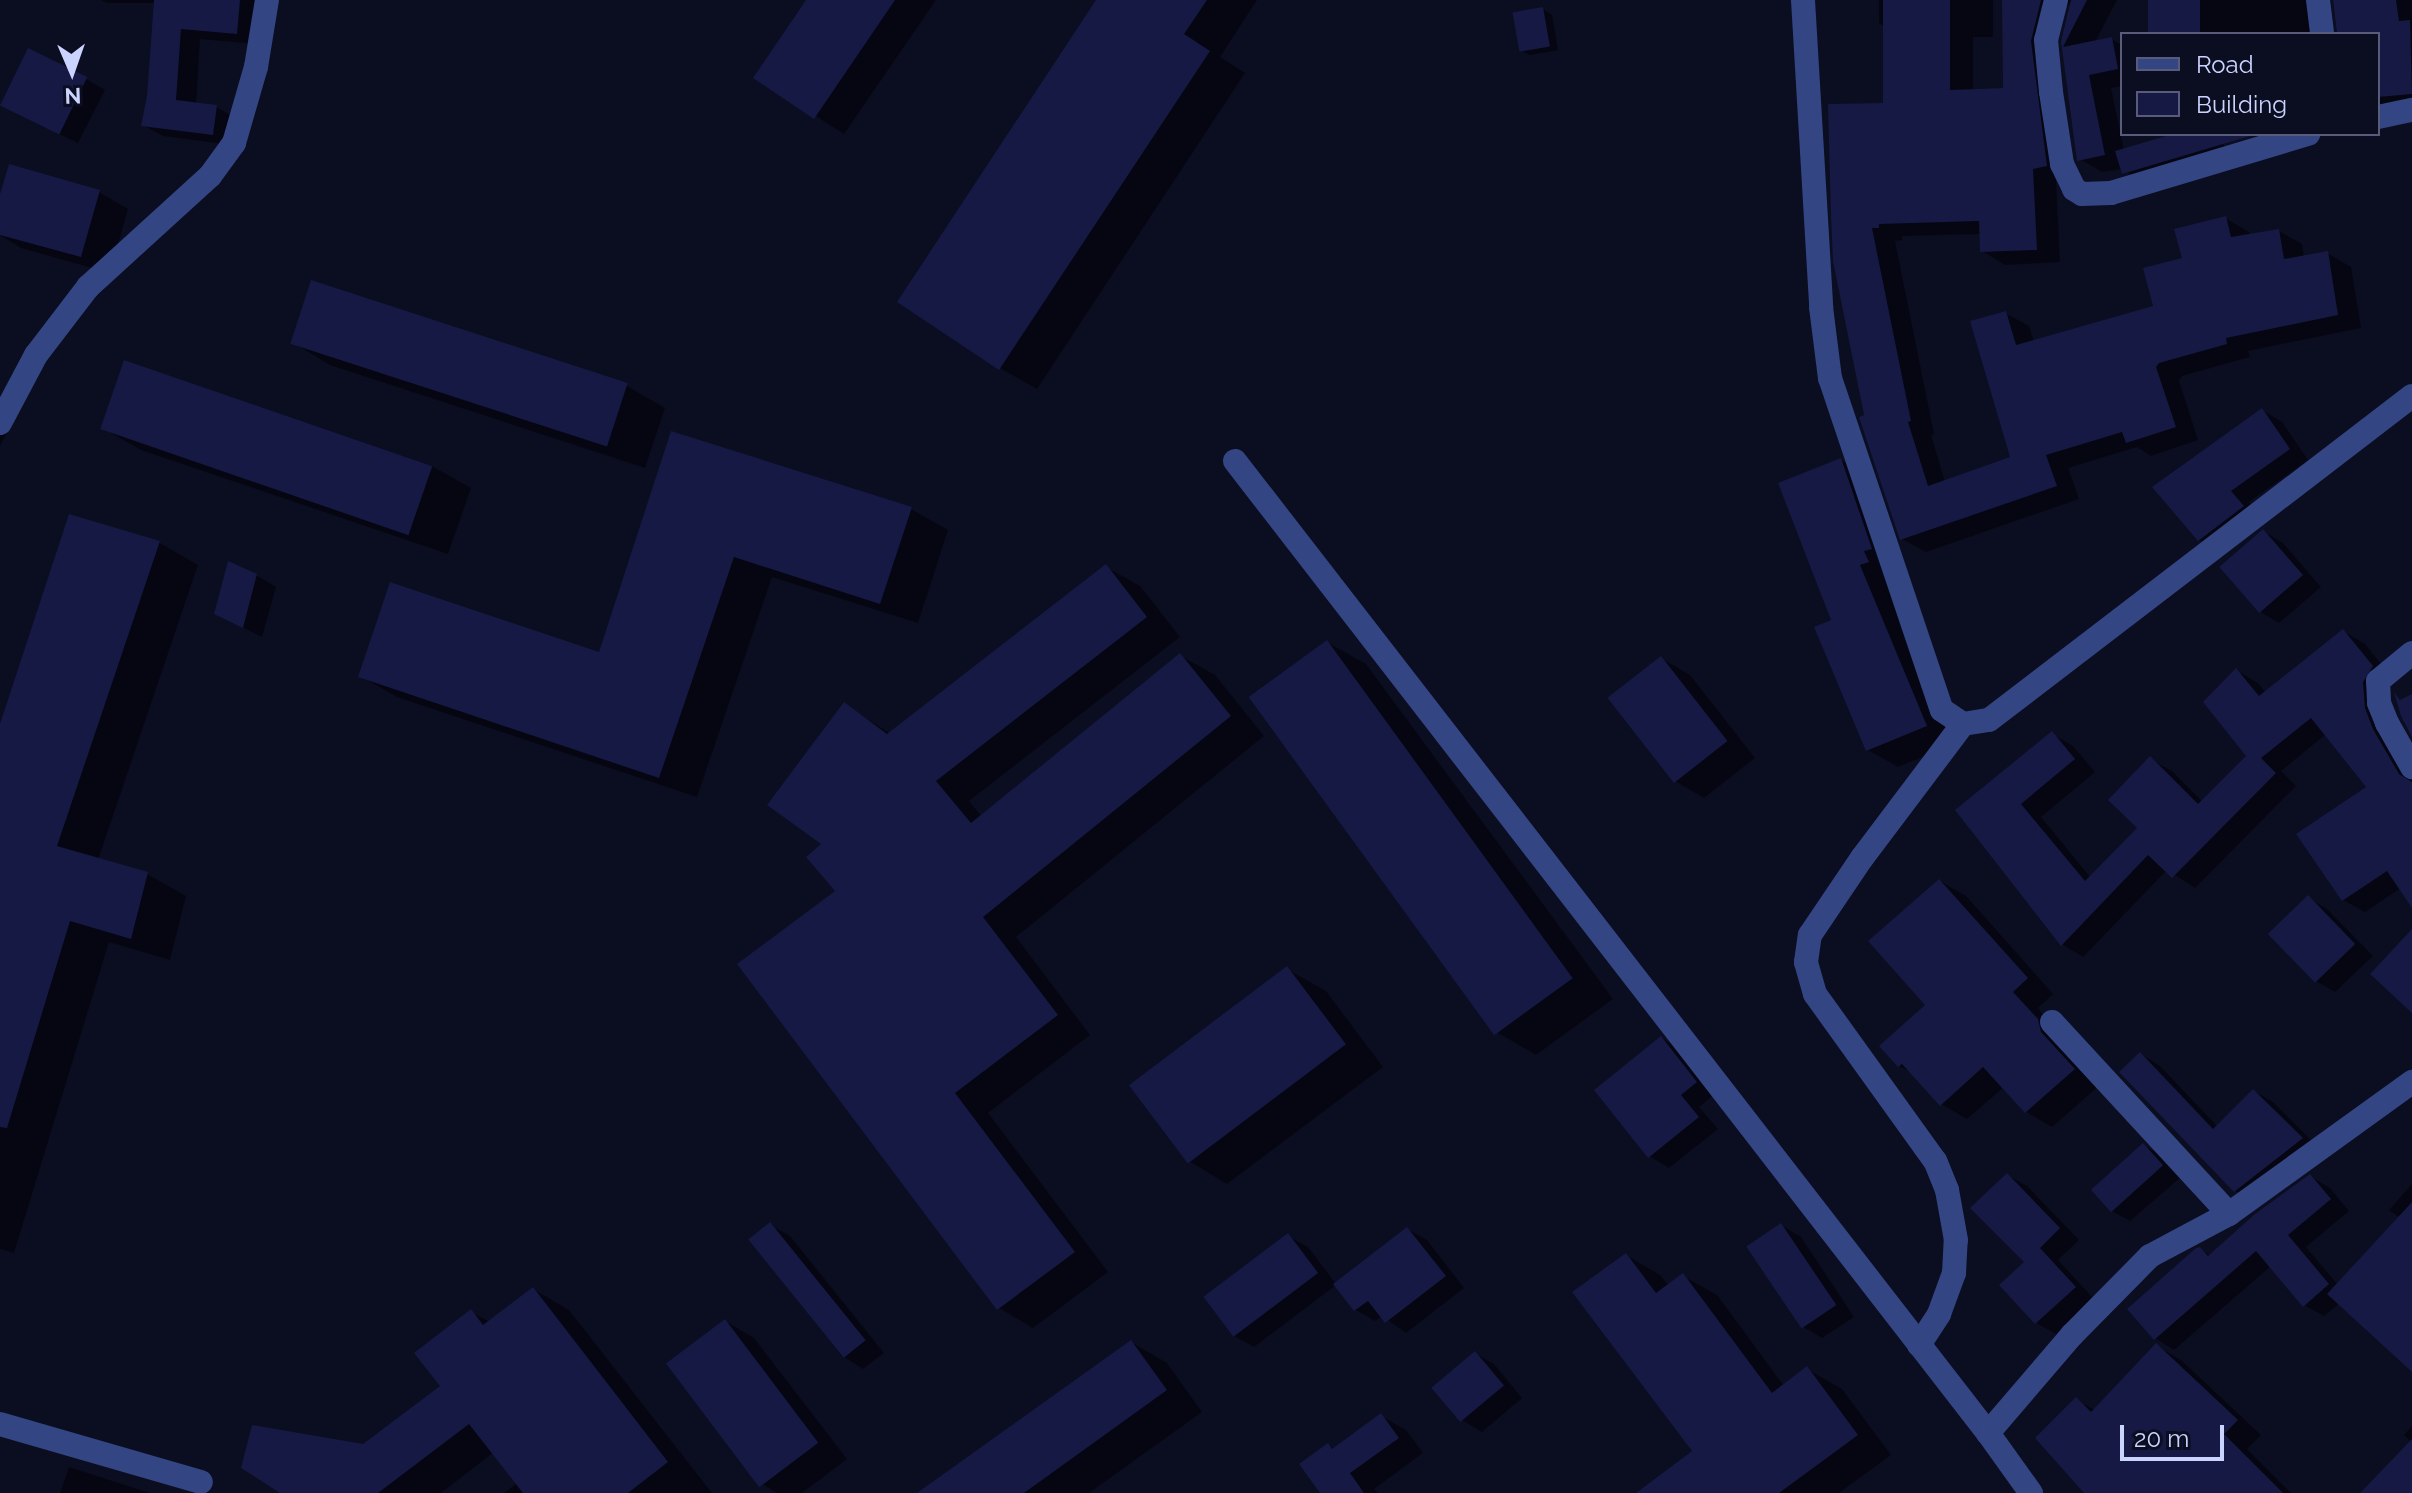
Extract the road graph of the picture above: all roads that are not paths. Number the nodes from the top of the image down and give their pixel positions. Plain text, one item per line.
1 (267, 0) edge
2 (1803, 0) edge
3 (2056, 0) edge
4 (2318, 0) edge
5 (2322, 32) edge
6 (2412, 110) edge
7 (2380, 117) edge
8 (2301, 136) edge
9 (2412, 396) edge
10 (0, 423) edge
11 (1235, 461) dead end
12 (2412, 653) edge
13 (1963, 724) junction
14 (2412, 767) edge
15 (2052, 1022) dead end
16 (2412, 1082) edge
17 (2229, 1214) junction
18 (1919, 1345) junction
19 (0, 1424) edge
20 (1988, 1433) junction
21 (201, 1482) dead end
22 (2031, 1493) edge

1 - 10 street
2 - 13 street
3 - 8 street
4 - 5 street
6 - 7 street
9 - 13 street
11 - 18 street
12 - 14 street
13 - 18 street
15 - 17 street
16 - 17 street
17 - 20 street
18 - 20 street
19 - 21 street
20 - 22 street

